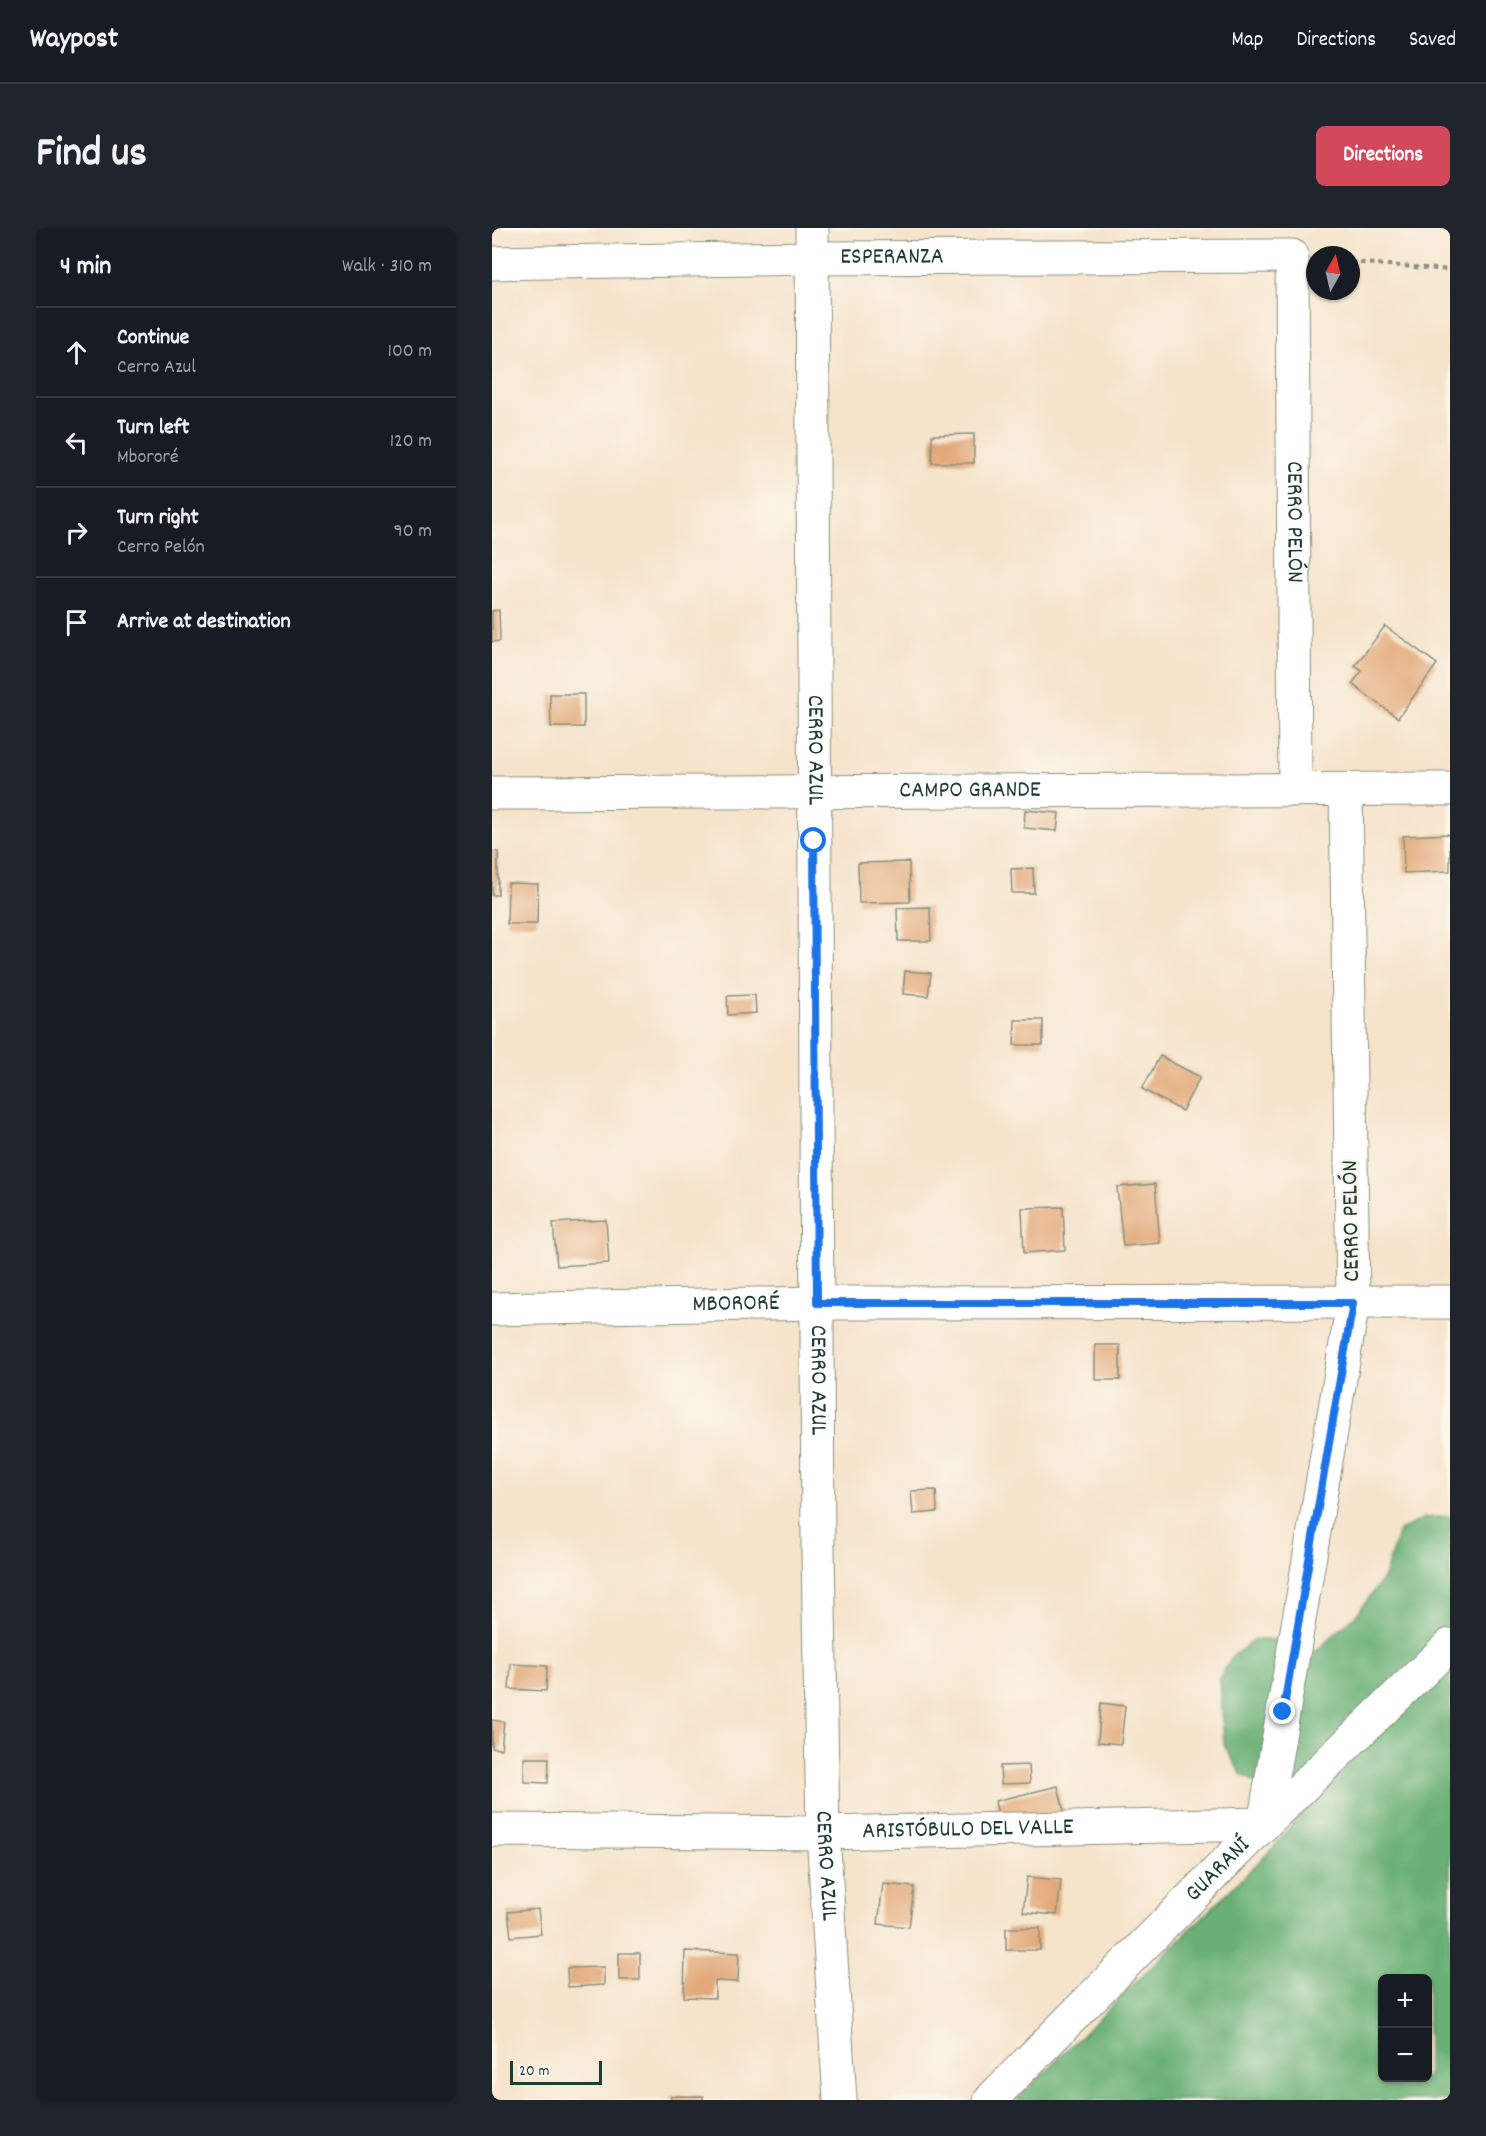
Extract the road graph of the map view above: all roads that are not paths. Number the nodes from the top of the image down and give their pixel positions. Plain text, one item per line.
1 (811, 243) edge
2 (1292, 256) joint
3 (492, 263) edge
4 (1450, 789) edge
5 (1295, 790) junction
6 (1346, 790) junction
7 (814, 792) junction
8 (492, 793) edge
9 (1450, 1302) edge
10 (817, 1303) junction
11 (1353, 1303) junction
12 (492, 1309) edge
13 (1450, 1645) edge
14 (1264, 1824) junction
15 (492, 1830) edge
16 (823, 1833) junction
17 (840, 2100) edge
18 (990, 2100) edge

1 - 2 street, ESPERANZA
1 - 3 street, ESPERANZA
1 - 7 street, CERRO AZUL
2 - 5 street, CERRO PELÓN
4 - 6 street, CAMPO GRANDE
5 - 6 street, CAMPO GRANDE
5 - 7 street, CAMPO GRANDE
6 - 11 street, CERRO PELÓN
7 - 8 street, CAMPO GRANDE
7 - 10 street, CERRO AZUL
9 - 11 street, MBORORÉ
10 - 11 street, MBORORÉ
10 - 12 street, MBORORÉ
10 - 16 street, CERRO AZUL
11 - 14 street, CERRO PELÓN
13 - 14 street, GUARANÍ
14 - 16 street, ARISTÓBULO DEL VALLE
14 - 18 street, GUARANÍ
15 - 16 street, ARISTÓBULO DEL VALLE
16 - 17 street, CERRO AZUL

